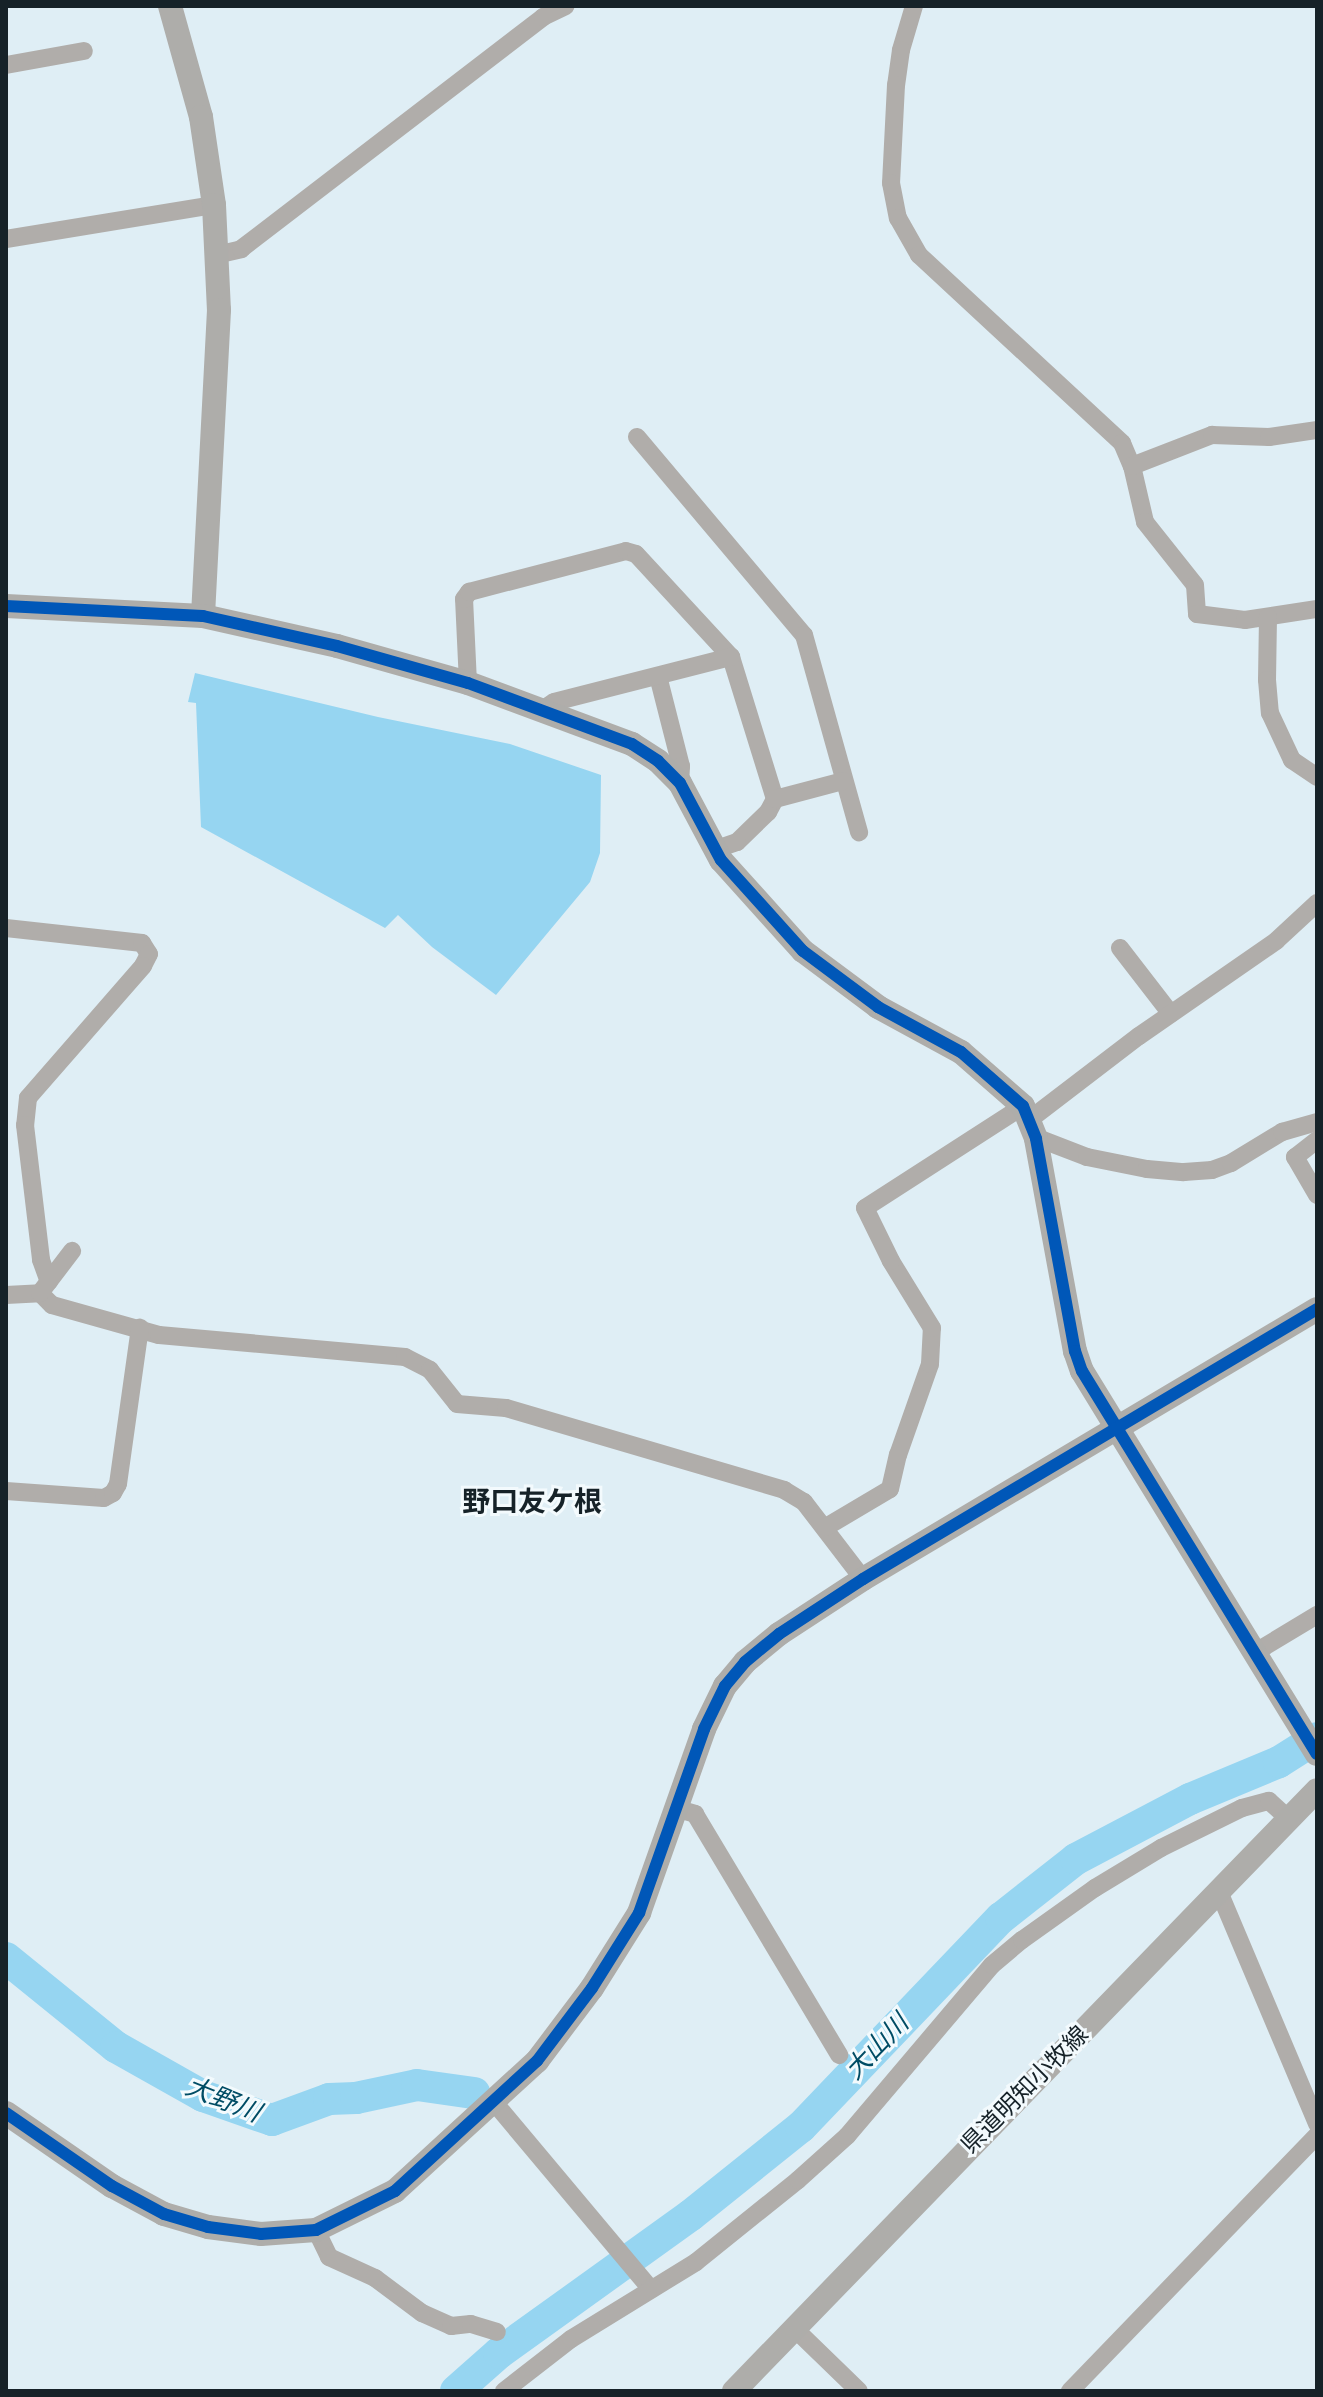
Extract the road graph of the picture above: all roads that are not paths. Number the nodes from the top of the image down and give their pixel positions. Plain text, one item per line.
1 (170, 6) edge
2 (566, 6) edge
3 (914, 6) edge
4 (84, 51) dead end
5 (6, 65) edge
6 (214, 205) junction
7 (6, 239) edge
8 (216, 255) junction
9 (1317, 430) edge
10 (637, 437) dead end
11 (1132, 466) junction
12 (6, 606) edge
13 (1317, 609) edge
14 (203, 616) junction
15 (1268, 617) junction
16 (731, 657) junction
17 (658, 676) junction
18 (468, 683) junction
19 (542, 710) junction
20 (1317, 777) edge
21 (843, 781) junction
22 (680, 783) junction
23 (775, 799) junction
24 (859, 832) dead end
25 (717, 849) junction
26 (1317, 903) edge
27 (6, 928) edge
28 (1120, 948) dead end
29 (1171, 1014) junction
30 (1029, 1121) junction
31 (1317, 1122) edge
32 (6, 1123) edge
33 (25, 1125) junction
34 (1317, 1140) edge
35 (1317, 1195) edge
36 (72, 1251) dead end
37 (45, 1288) junction
38 (6, 1295) edge
39 (1317, 1309) edge
40 (140, 1328) junction
41 (1114, 1427) junction
42 (6, 1491) edge
43 (826, 1527) junction
44 (863, 1579) junction
45 (1317, 1615) edge
46 (1260, 1661) junction
47 (1317, 1754) edge
48 (1317, 1790) edge
49 (678, 1809) junction
50 (1289, 1819) junction
51 (1220, 1894) junction
52 (839, 2055) dead end
53 (493, 2101) junction
54 (6, 2113) edge
55 (1317, 2124) edge
56 (1317, 2135) edge
57 (316, 2230) junction
58 (648, 2286) junction
59 (795, 2329) junction
60 (497, 2332) dead end
61 (504, 2391) edge
62 (734, 2391) edge
63 (859, 2391) edge
64 (1070, 2391) edge

1 - 6 street
2 - 8 street
3 - 11 street
4 - 5 street
6 - 7 street
6 - 8 street
8 - 14 street
9 - 11 street
10 - 21 street
11 - 15 street
12 - 14 street
13 - 15 street
14 - 18 street
15 - 20 street
16 - 17 street
16 - 18 street
16 - 23 street
17 - 19 street
17 - 22 street
18 - 19 street
19 - 22 street
21 - 23 street
21 - 24 street
22 - 25 street
23 - 25 street
25 - 30 street
26 - 29 street
27 - 33 street
28 - 29 street
29 - 30 street
30 - 31 street
30 - 41 street
30 - 43 street
32 - 33 street
33 - 37 street
34 - 35 street
36 - 37 street
37 - 38 street
37 - 40 street
39 - 41 street
40 - 42 street
40 - 43 street
41 - 44 street
41 - 46 street
43 - 44 street
44 - 49 street
45 - 46 street
46 - 47 street
48 - 50 street, 県道明知小牧線
49 - 52 street
49 - 53 street
50 - 51 street, 県道明知小牧線
50 - 58 street
51 - 55 street
51 - 59 street, 県道明知小牧線
53 - 57 street
53 - 58 street
54 - 57 street
56 - 64 street
57 - 60 street
58 - 61 street
59 - 62 street, 県道明知小牧線
59 - 63 street

